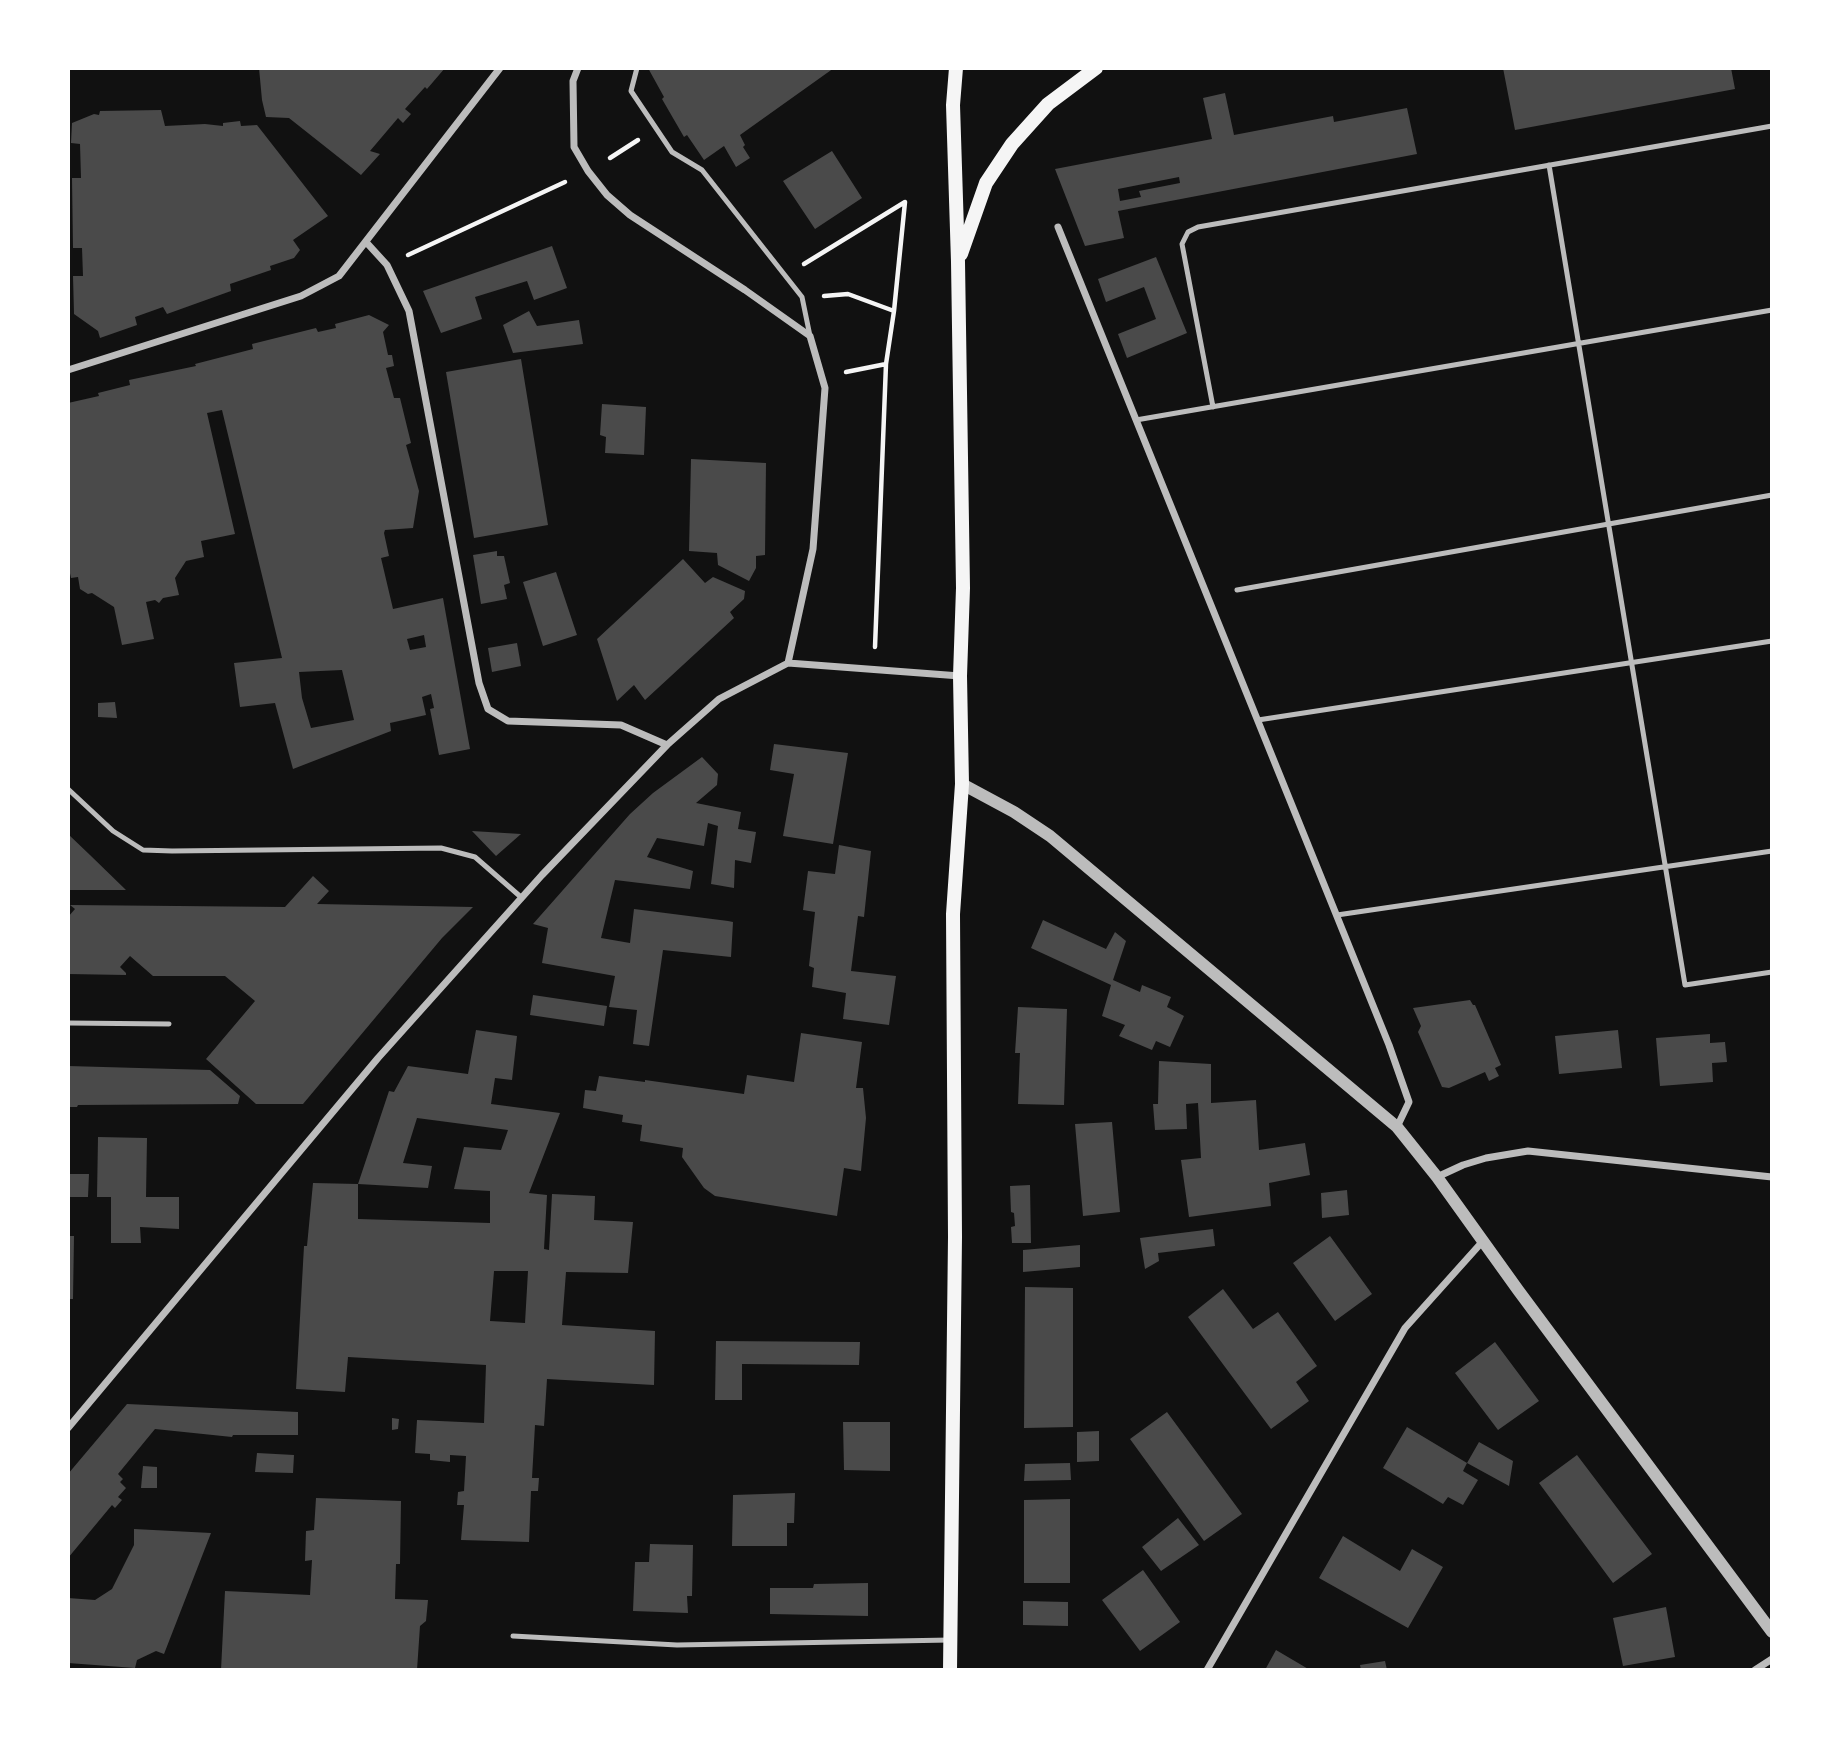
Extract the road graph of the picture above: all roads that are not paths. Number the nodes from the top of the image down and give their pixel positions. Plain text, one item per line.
1 (500, 68) edge
2 (578, 68) edge
3 (637, 68) edge
4 (956, 68) edge
5 (1096, 68) edge
6 (1772, 126) edge
7 (1549, 165) junction
8 (1058, 227) dead end
9 (366, 242) junction
10 (958, 261) junction
11 (1772, 310) edge
12 (810, 336) junction
13 (1578, 344) junction
14 (68, 370) edge
15 (1213, 407) junction
16 (1136, 420) junction
17 (1772, 495) edge
18 (1608, 524) junction
19 (1237, 590) dead end
20 (1772, 641) edge
21 (1632, 662) junction
22 (788, 663) junction
23 (960, 676) junction
24 (1258, 720) junction
25 (667, 745) junction
26 (962, 784) junction
27 (68, 789) edge
28 (1772, 851) edge
29 (1665, 867) junction
30 (522, 898) junction
31 (1337, 915) junction
32 (1772, 972) edge
33 (68, 1023) edge
34 (169, 1024) dead end
35 (1398, 1127) junction
36 (1437, 1177) junction
37 (1772, 1177) edge
38 (1483, 1241) junction
39 (68, 1428) edge
40 (1772, 1632) edge
41 (513, 1636) dead end
42 (950, 1640) junction
43 (1772, 1659) edge
44 (950, 1670) edge
45 (1207, 1670) edge
46 (1755, 1670) edge

1 - 9 street
2 - 12 street
3 - 12 lane
4 - 10 main road
5 - 10 main road
6 - 7 lane
7 - 13 lane
7 - 15 lane
8 - 16 street
9 - 14 street
9 - 25 street
10 - 23 main road
11 - 13 lane
12 - 22 street
13 - 15 lane
13 - 18 lane
15 - 16 lane
16 - 24 street
17 - 18 lane
18 - 19 lane
18 - 21 lane
20 - 21 lane
21 - 24 lane
21 - 29 lane
22 - 23 street
22 - 25 street
23 - 26 main road
24 - 31 street
25 - 30 street
26 - 35 street
26 - 42 main road
27 - 30 lane
28 - 29 lane
29 - 31 lane
29 - 32 lane
30 - 39 street
31 - 35 street
33 - 34 lane
35 - 36 street
36 - 37 street
36 - 38 street
38 - 40 street
38 - 45 street
41 - 42 lane
42 - 44 main road
43 - 46 street

